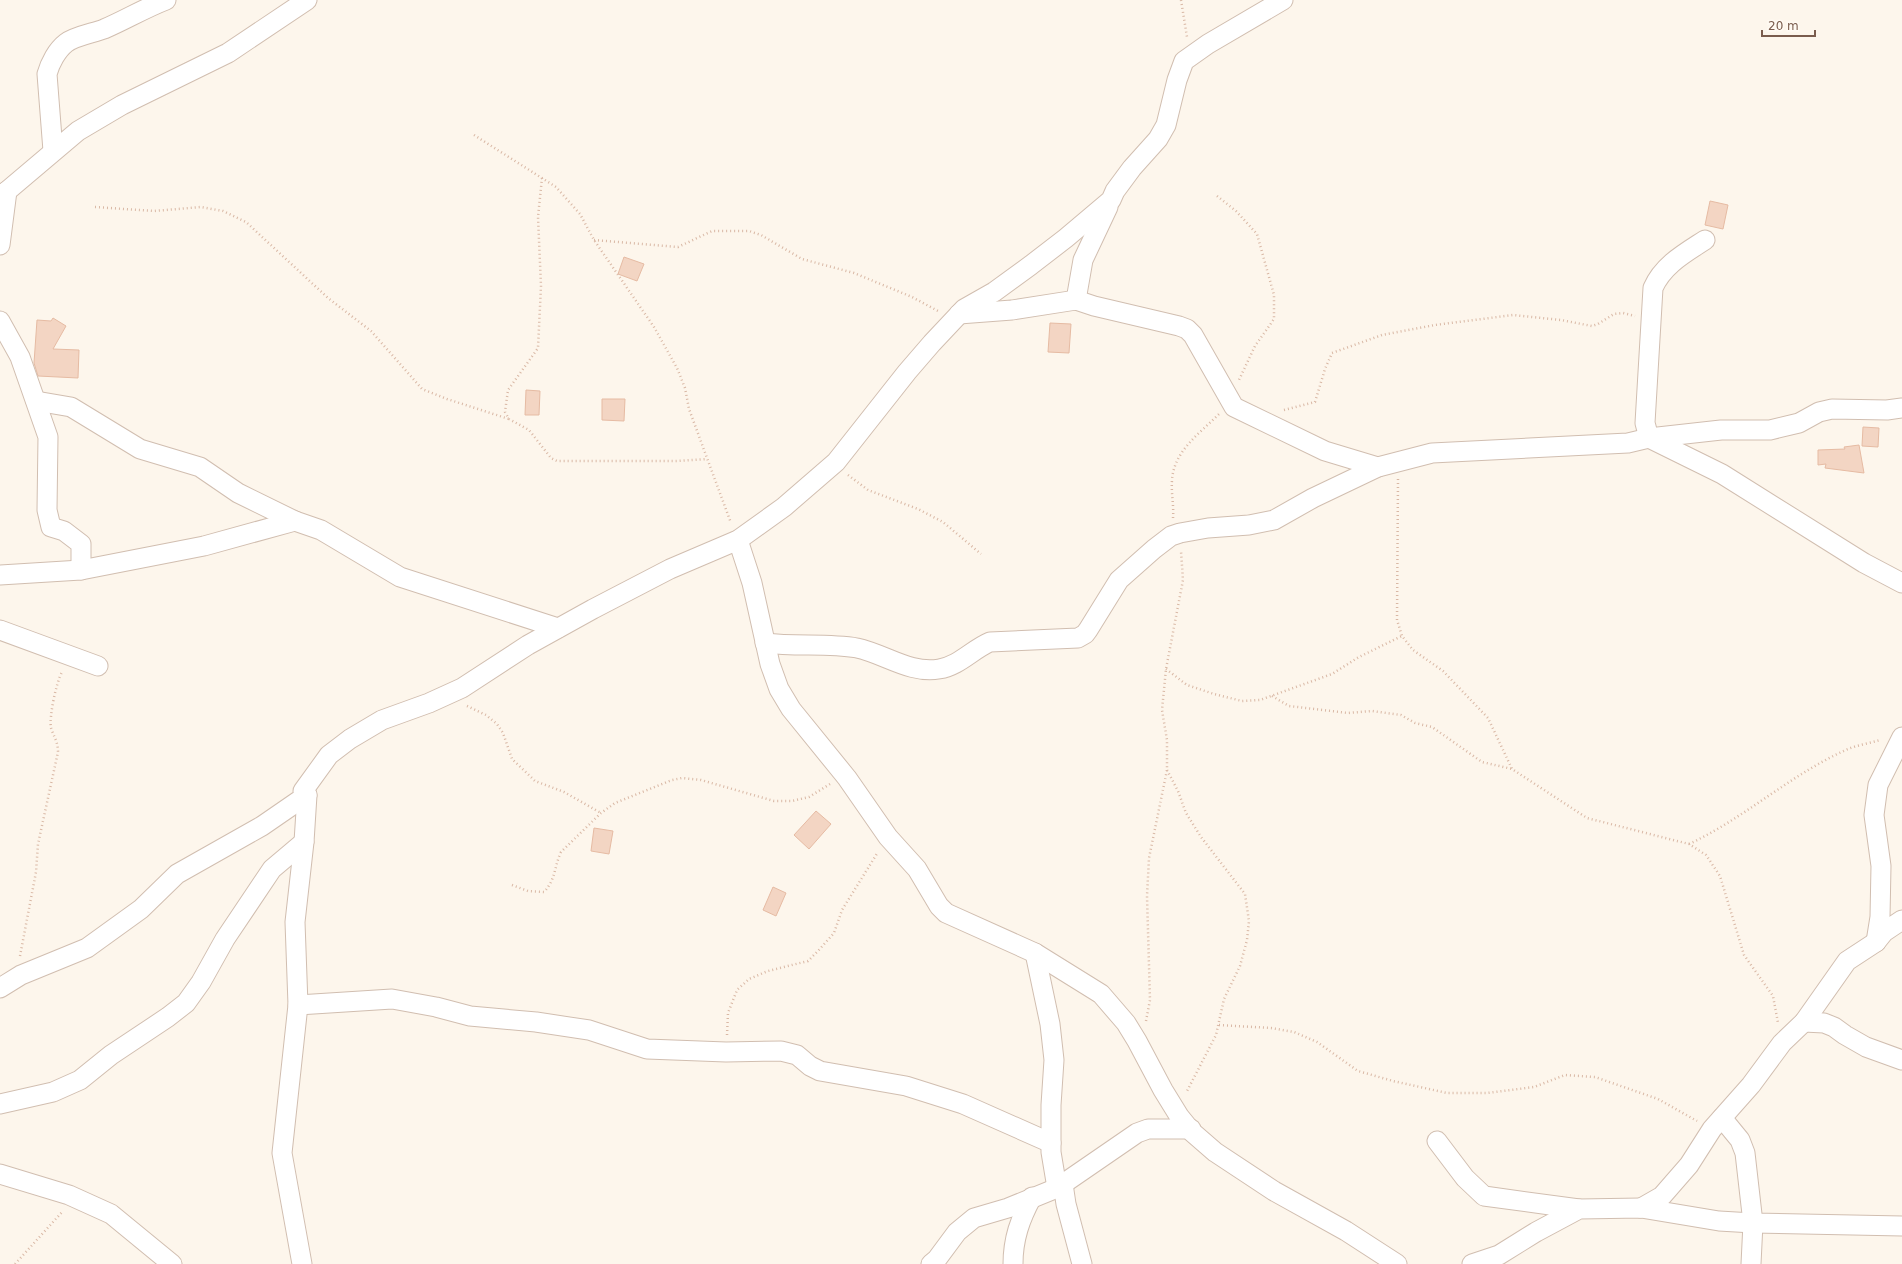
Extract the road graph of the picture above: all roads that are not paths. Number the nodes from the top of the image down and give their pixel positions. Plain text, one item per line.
1 (166, 0) edge
2 (307, 0) edge
3 (1283, 0) edge
4 (53, 151) junction
5 (4, 194) edge
6 (1111, 200) junction
7 (1705, 240) dead end
8 (0, 245) edge
9 (1076, 300) junction
10 (956, 317) junction
11 (0, 321) edge
12 (36, 401) junction
13 (1902, 408) edge
14 (1648, 438) junction
15 (1378, 467) junction
16 (295, 520) junction
17 (738, 540) junction
18 (81, 570) junction
19 (0, 575) edge
20 (1902, 583) edge
21 (558, 628) junction
22 (0, 630) edge
23 (765, 643) junction
24 (98, 666) dead end
25 (1894, 738) edge
26 (307, 795) junction
27 (304, 842) junction
28 (1902, 920) edge
29 (1876, 942) junction
30 (1035, 953) junction
31 (6, 984) edge
32 (298, 1004) junction
33 (1804, 1022) junction
34 (1902, 1060) edge
35 (0, 1104) edge
36 (1717, 1124) junction
37 (1191, 1130) junction
38 (1438, 1141) dead end
39 (1051, 1143) junction
40 (0, 1174) edge
41 (1060, 1186) junction
42 (1032, 1197) junction
43 (1641, 1208) junction
44 (1579, 1209) junction
45 (1753, 1223) junction
46 (1902, 1226) edge
47 (172, 1264) edge
48 (302, 1264) edge
49 (931, 1264) edge
50 (1013, 1264) edge
51 (1082, 1264) edge
52 (1397, 1264) edge
53 (1472, 1264) edge
54 (1751, 1264) edge

1 - 4 street
2 - 4 street
3 - 6 street
4 - 5 street
5 - 8 street
6 - 9 street
6 - 10 street
7 - 14 street
9 - 10 street
9 - 15 street
10 - 17 street
11 - 12 street
12 - 16 street
12 - 18 street
13 - 14 street
14 - 15 street
14 - 20 street
15 - 23 street
16 - 18 street
16 - 21 street
17 - 21 street
17 - 23 street
18 - 19 street
21 - 26 street
22 - 24 street
23 - 30 street
25 - 29 street
26 - 27 street
26 - 31 street
27 - 32 street
27 - 35 street
28 - 29 street
29 - 33 street
30 - 37 street
30 - 39 street
32 - 39 street
32 - 48 street
33 - 34 street
33 - 36 street
36 - 43 street
36 - 45 street
37 - 41 street
37 - 52 street
38 - 44 street
39 - 41 street
40 - 47 street
41 - 42 street
41 - 51 street
42 - 49 street
42 - 50 street
43 - 44 street
43 - 45 street
44 - 53 street
45 - 46 street
45 - 54 street

